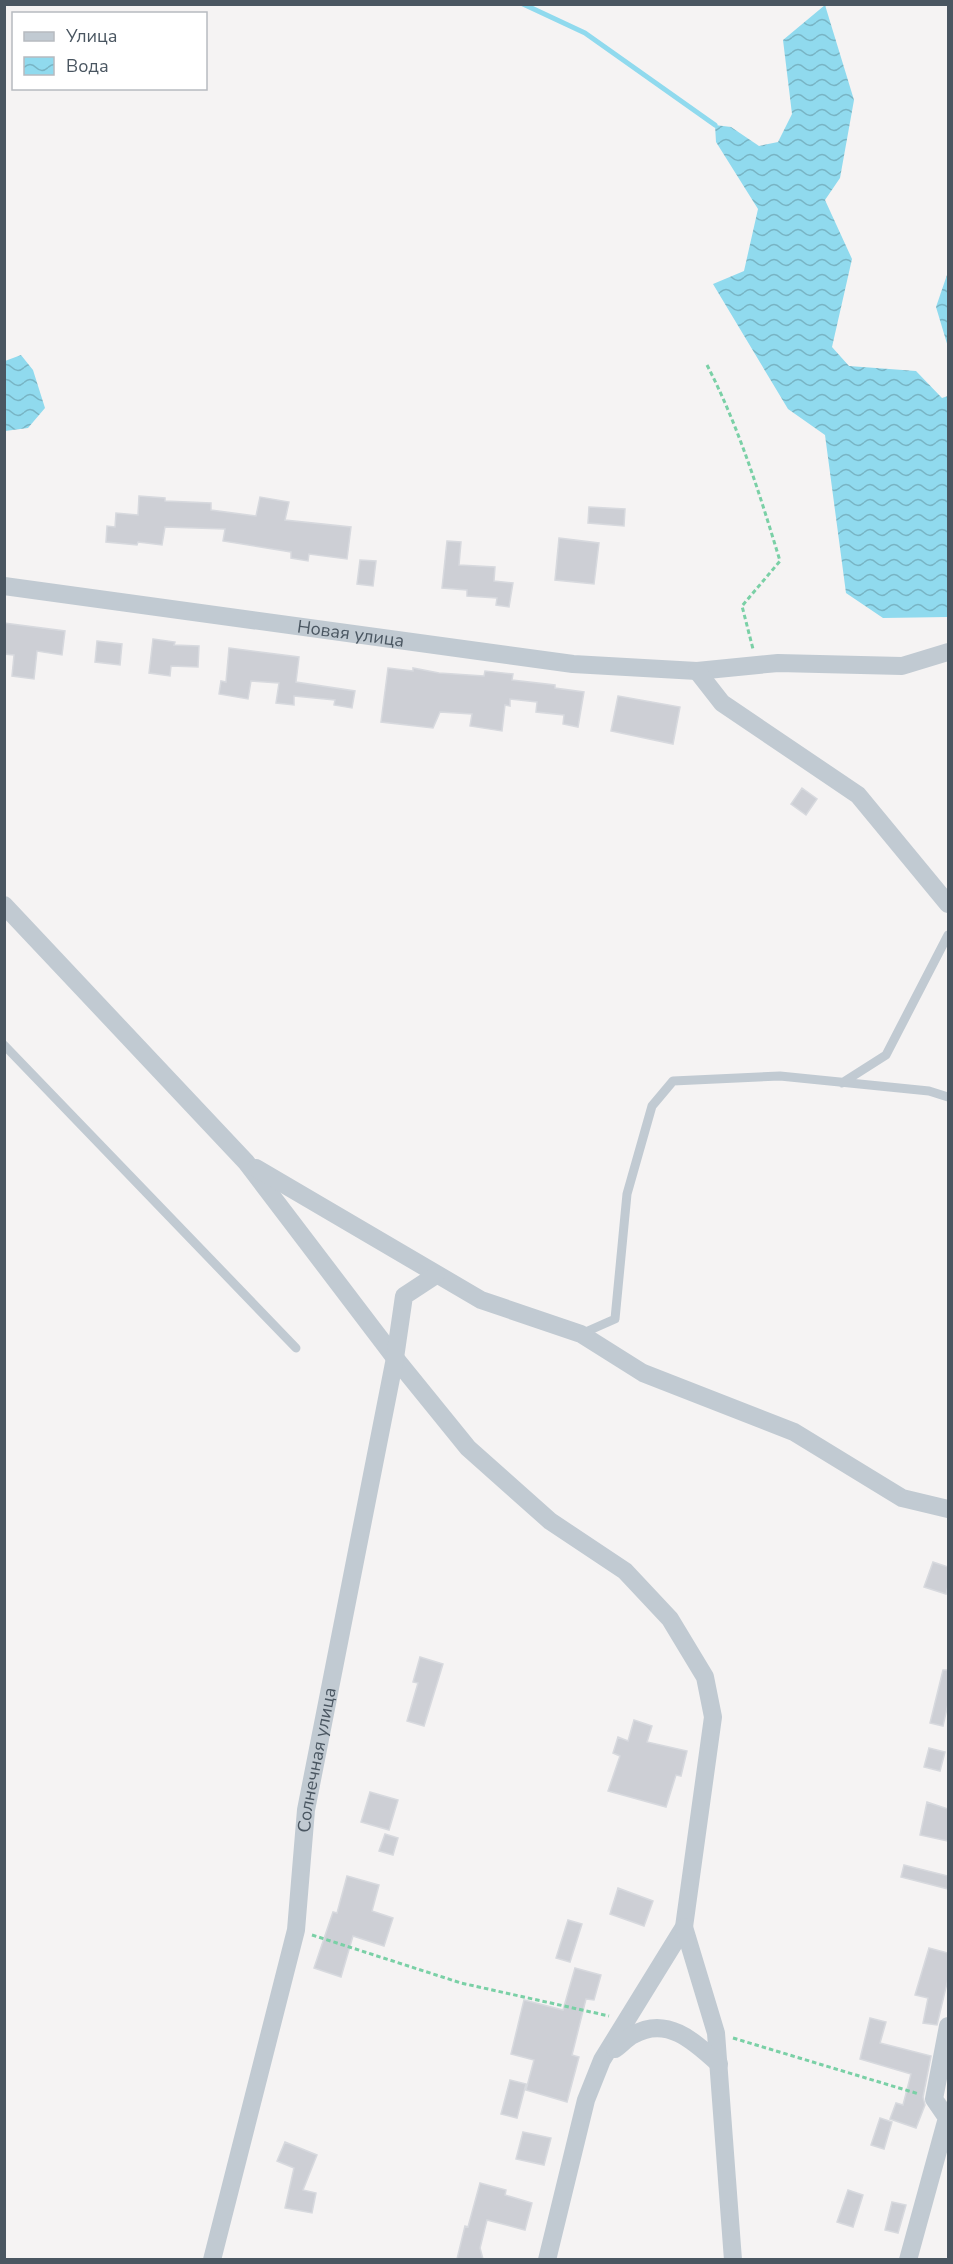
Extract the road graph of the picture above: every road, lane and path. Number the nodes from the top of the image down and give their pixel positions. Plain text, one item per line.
1 (707, 365) dead end
2 (4, 586) edge
3 (948, 652) edge
4 (757, 665) junction
5 (697, 671) junction
6 (948, 904) edge
7 (4, 905) edge
8 (948, 935) edge
9 (4, 1045) edge
10 (842, 1083) junction
11 (948, 1096) edge
12 (246, 1162) junction
13 (436, 1275) junction
14 (581, 1334) junction
15 (296, 1348) dead end
16 (395, 1358) junction
17 (948, 1509) edge
18 (684, 1927) junction
19 (296, 1930) junction
20 (628, 2020) junction
21 (948, 2026) edge
22 (716, 2033) junction
23 (602, 2060) junction
24 (719, 2064) junction
25 (934, 2099) junction
26 (948, 2118) edge
27 (212, 2259) edge
28 (547, 2259) edge
29 (733, 2259) edge
30 (908, 2259) edge

1 - 4 path
2 - 5 street, Новая улица
3 - 4 street, Новая улица
4 - 5 street, Новая улица
5 - 6 street
7 - 12 street
8 - 10 lane
9 - 15 lane
10 - 11 lane
10 - 14 lane
12 - 13 street
12 - 16 street
13 - 14 street
13 - 16 street, Солнечная улица
14 - 17 street
16 - 18 street
16 - 19 street, Солнечная улица
18 - 20 street
18 - 22 street
19 - 20 path
19 - 27 street, Солнечная улица
20 - 23 street
21 - 25 street
22 - 24 street
22 - 25 path
23 - 24 street
23 - 28 street
24 - 29 street
25 - 26 street
26 - 30 street

